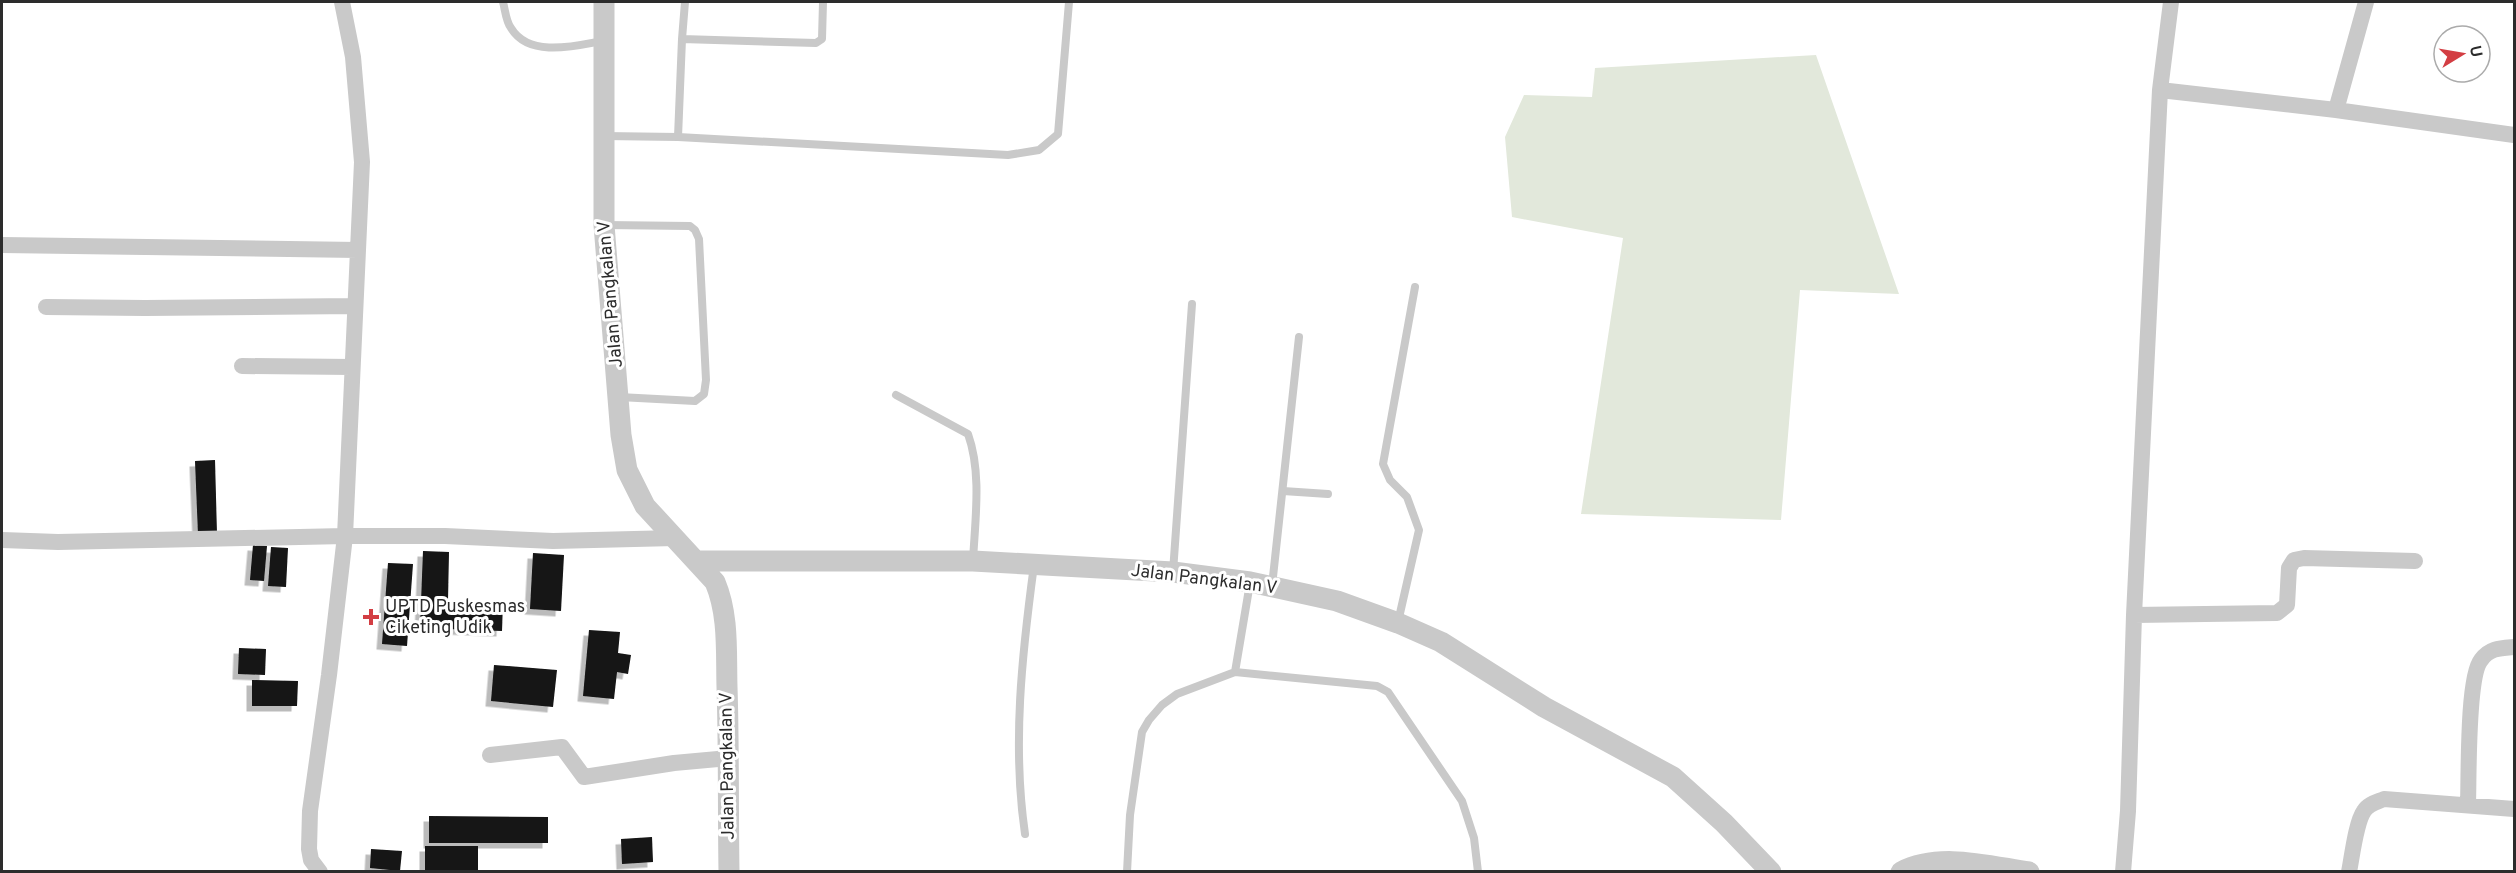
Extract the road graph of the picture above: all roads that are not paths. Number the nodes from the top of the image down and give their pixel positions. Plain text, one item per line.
1 (342, 2) edge
2 (503, 2) edge
3 (604, 2) edge
4 (685, 2) edge
5 (823, 2) edge
6 (1069, 2) edge
7 (2171, 2) edge
8 (2366, 2) edge
9 (682, 39) junction
10 (603, 41) junction
11 (2160, 90) junction
12 (2336, 110) junction
13 (2514, 135) edge
14 (603, 136) junction
15 (678, 137) junction
16 (604, 225) junction
17 (2, 245) edge
18 (358, 250) junction
19 (1415, 287) dead end
20 (1192, 304) dead end
21 (354, 306) junction
22 (46, 307) dead end
23 (1299, 337) dead end
24 (242, 366) dead end
25 (352, 367) junction
26 (896, 395) dead end
27 (619, 397) junction
28 (1283, 490) junction
29 (1328, 494) dead end
30 (345, 536) junction
31 (675, 538) junction
32 (2, 540) edge
33 (697, 561) junction
34 (973, 561) junction
35 (2415, 561) dead end
36 (1034, 565) junction
37 (1173, 573) junction
38 (1250, 582) junction
39 (1272, 586) junction
40 (2134, 615) junction
41 (1398, 623) junction
42 (2514, 647) edge
43 (1235, 672) junction
44 (490, 755) dead end
45 (729, 758) junction
46 (2468, 804) junction
47 (2514, 808) edge
48 (1025, 834) dead end
49 (1957, 867) edge
50 (320, 872) edge
51 (729, 872) edge
52 (1127, 872) edge
53 (1478, 872) edge
54 (1771, 872) edge
55 (1901, 872) edge
56 (2029, 872) edge
57 (2123, 872) edge
58 (2349, 872) edge

1 - 18 street
2 - 10 lane
3 - 10 street, Jalan Pangkalan V
4 - 9 lane
5 - 9 lane
6 - 15 lane
7 - 11 street
8 - 12 street
9 - 15 lane
10 - 14 street, Jalan Pangkalan V
11 - 12 street
11 - 40 street
12 - 13 street
14 - 15 lane
14 - 16 street, Jalan Pangkalan V
16 - 27 street, Jalan Pangkalan V
16 - 27 lane
17 - 18 street
18 - 21 street
19 - 41 lane
20 - 37 lane
21 - 22 street
21 - 25 street
23 - 28 lane
24 - 25 street
25 - 30 street
26 - 34 lane
27 - 31 street, Jalan Pangkalan V
28 - 29 lane
28 - 39 lane
30 - 31 street
30 - 32 street
30 - 50 street
31 - 33 street, Jalan Pangkalan V
33 - 34 street, Jalan Pangkalan V
33 - 45 street, Jalan Pangkalan V
34 - 36 street, Jalan Pangkalan V
35 - 40 street
36 - 37 street, Jalan Pangkalan V
36 - 48 lane
37 - 38 street, Jalan Pangkalan V
38 - 39 street, Jalan Pangkalan V
38 - 43 lane
39 - 41 street, Jalan Pangkalan V
40 - 57 street
41 - 54 street, Jalan Pangkalan V
42 - 46 street
43 - 52 lane
43 - 53 lane
44 - 45 street
45 - 51 street, Jalan Pangkalan V
46 - 47 street
46 - 58 street
49 - 55 street
49 - 56 street

